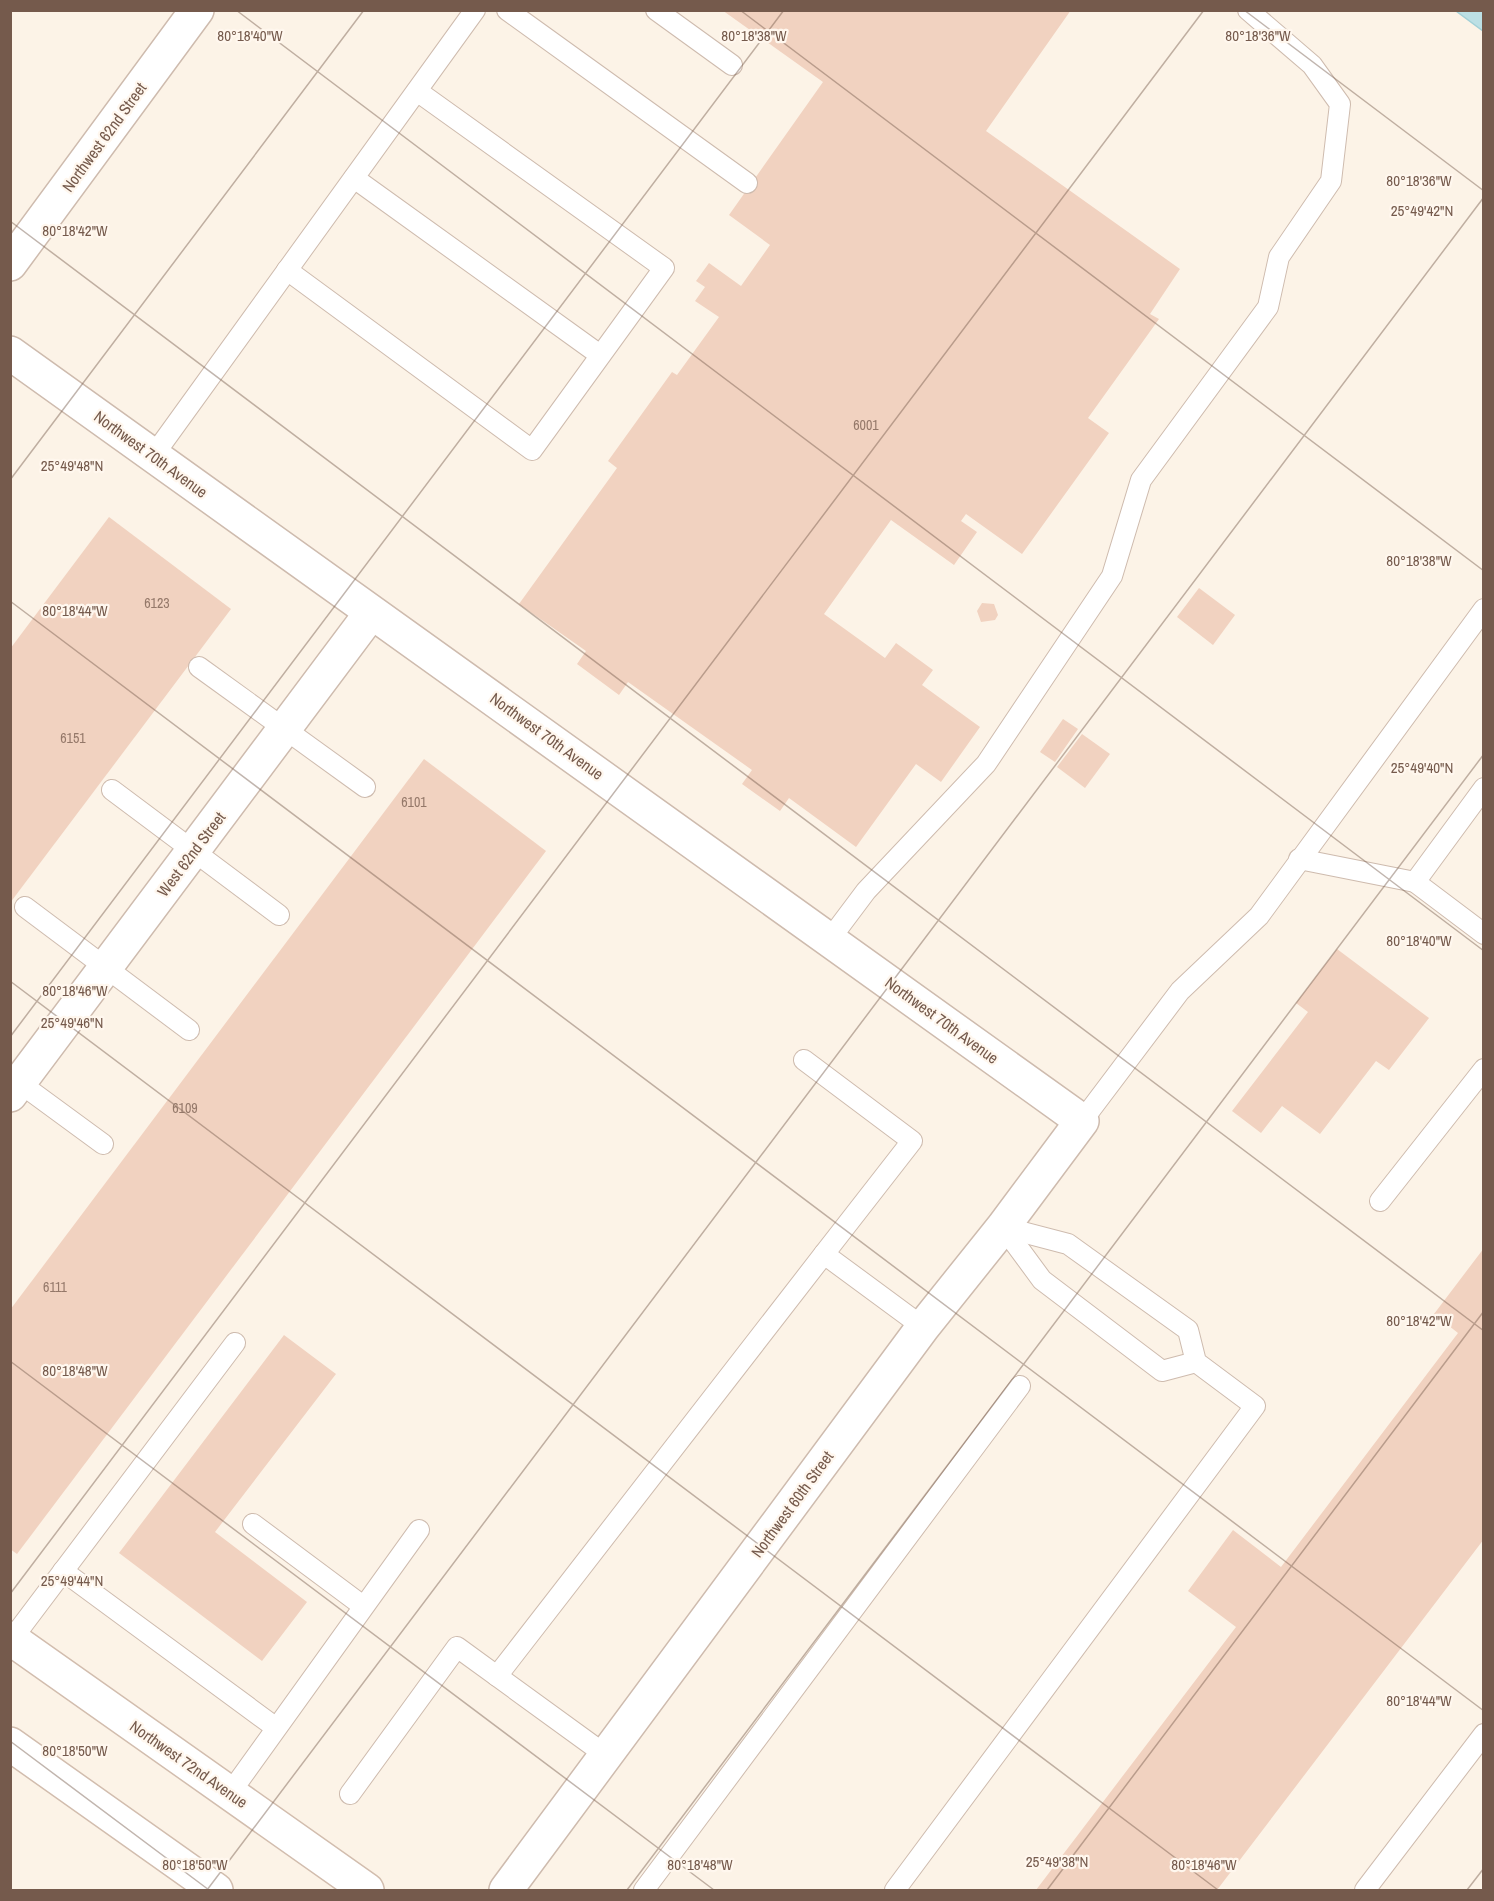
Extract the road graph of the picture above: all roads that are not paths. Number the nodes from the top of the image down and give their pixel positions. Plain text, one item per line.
1 (197, 10) edge
2 (475, 10) edge
3 (507, 10) edge
4 (656, 10) edge
5 (1248, 10) edge
6 (732, 65) dead end
7 (417, 91) junction
8 (354, 178) junction
9 (747, 183) dead end
10 (10, 264) edge
11 (287, 270) junction
12 (10, 353) edge
13 (600, 355) junction
14 (153, 456) junction
15 (1484, 609) edge
16 (371, 613) junction
17 (199, 667) dead end
18 (285, 729) junction
19 (365, 787) dead end
20 (1484, 788) edge
21 (112, 790) dead end
22 (194, 851) junction
23 (1299, 859) junction
24 (1415, 882) junction
25 (25, 907) dead end
26 (279, 915) dead end
27 (1484, 934) edge
28 (830, 939) junction
29 (105, 968) junction
30 (189, 1030) dead end
31 (804, 1060) dead end
32 (1484, 1069) edge
33 (14, 1084) edge
34 (1082, 1121) junction
35 (103, 1144) dead end
36 (1380, 1201) dead end
37 (1003, 1227) junction
38 (824, 1254) junction
39 (923, 1327) junction
40 (235, 1343) dead end
41 (1196, 1362) junction
42 (1020, 1386) dead end
43 (252, 1524) dead end
44 (419, 1530) dead end
45 (63, 1571) junction
46 (363, 1606) junction
47 (11, 1638) edge
48 (497, 1676) junction
49 (275, 1727) junction
50 (1484, 1734) edge
51 (10, 1744) edge
52 (607, 1756) junction
53 (230, 1793) junction
54 (350, 1794) dead end
55 (216, 1890) edge
56 (367, 1890) edge
57 (506, 1890) edge
58 (644, 1890) edge
59 (895, 1890) edge
60 (1365, 1890) edge

1 - 10 street, Northwest 62nd Street
2 - 7 lane
3 - 9 lane
4 - 6 lane
5 - 28 lane
7 - 8 lane
7 - 13 lane
8 - 11 lane
8 - 13 lane
11 - 13 lane
11 - 14 lane
12 - 14 street, Northwest 70th Avenue
14 - 16 street, Northwest 70th Avenue
15 - 23 lane
16 - 18 street, West 62nd Street
16 - 28 street, Northwest 70th Avenue
17 - 18 lane
18 - 19 lane
18 - 22 street, West 62nd Street
20 - 24 lane
21 - 22 lane
22 - 26 lane
22 - 29 street, West 62nd Street
23 - 24 lane
23 - 34 lane
24 - 27 lane
25 - 29 lane
28 - 34 street, Northwest 70th Avenue
29 - 30 lane
29 - 33 street, West 62nd Street
31 - 38 lane
32 - 36 lane
33 - 35 lane
34 - 37 street, Northwest 60th Street
37 - 39 street, Northwest 60th Street
37 - 41 lane
37 - 41 lane
38 - 39 lane
38 - 48 lane
39 - 52 street, Northwest 60th Street
40 - 45 lane
41 - 59 lane
42 - 58 lane
43 - 46 lane
44 - 46 lane
45 - 47 lane
45 - 49 lane
46 - 49 lane
47 - 53 street, Northwest 72nd Avenue
48 - 52 lane
48 - 54 lane
49 - 53 lane
50 - 60 lane
51 - 55 street
52 - 57 street, Northwest 60th Street
53 - 56 street, Northwest 72nd Avenue

